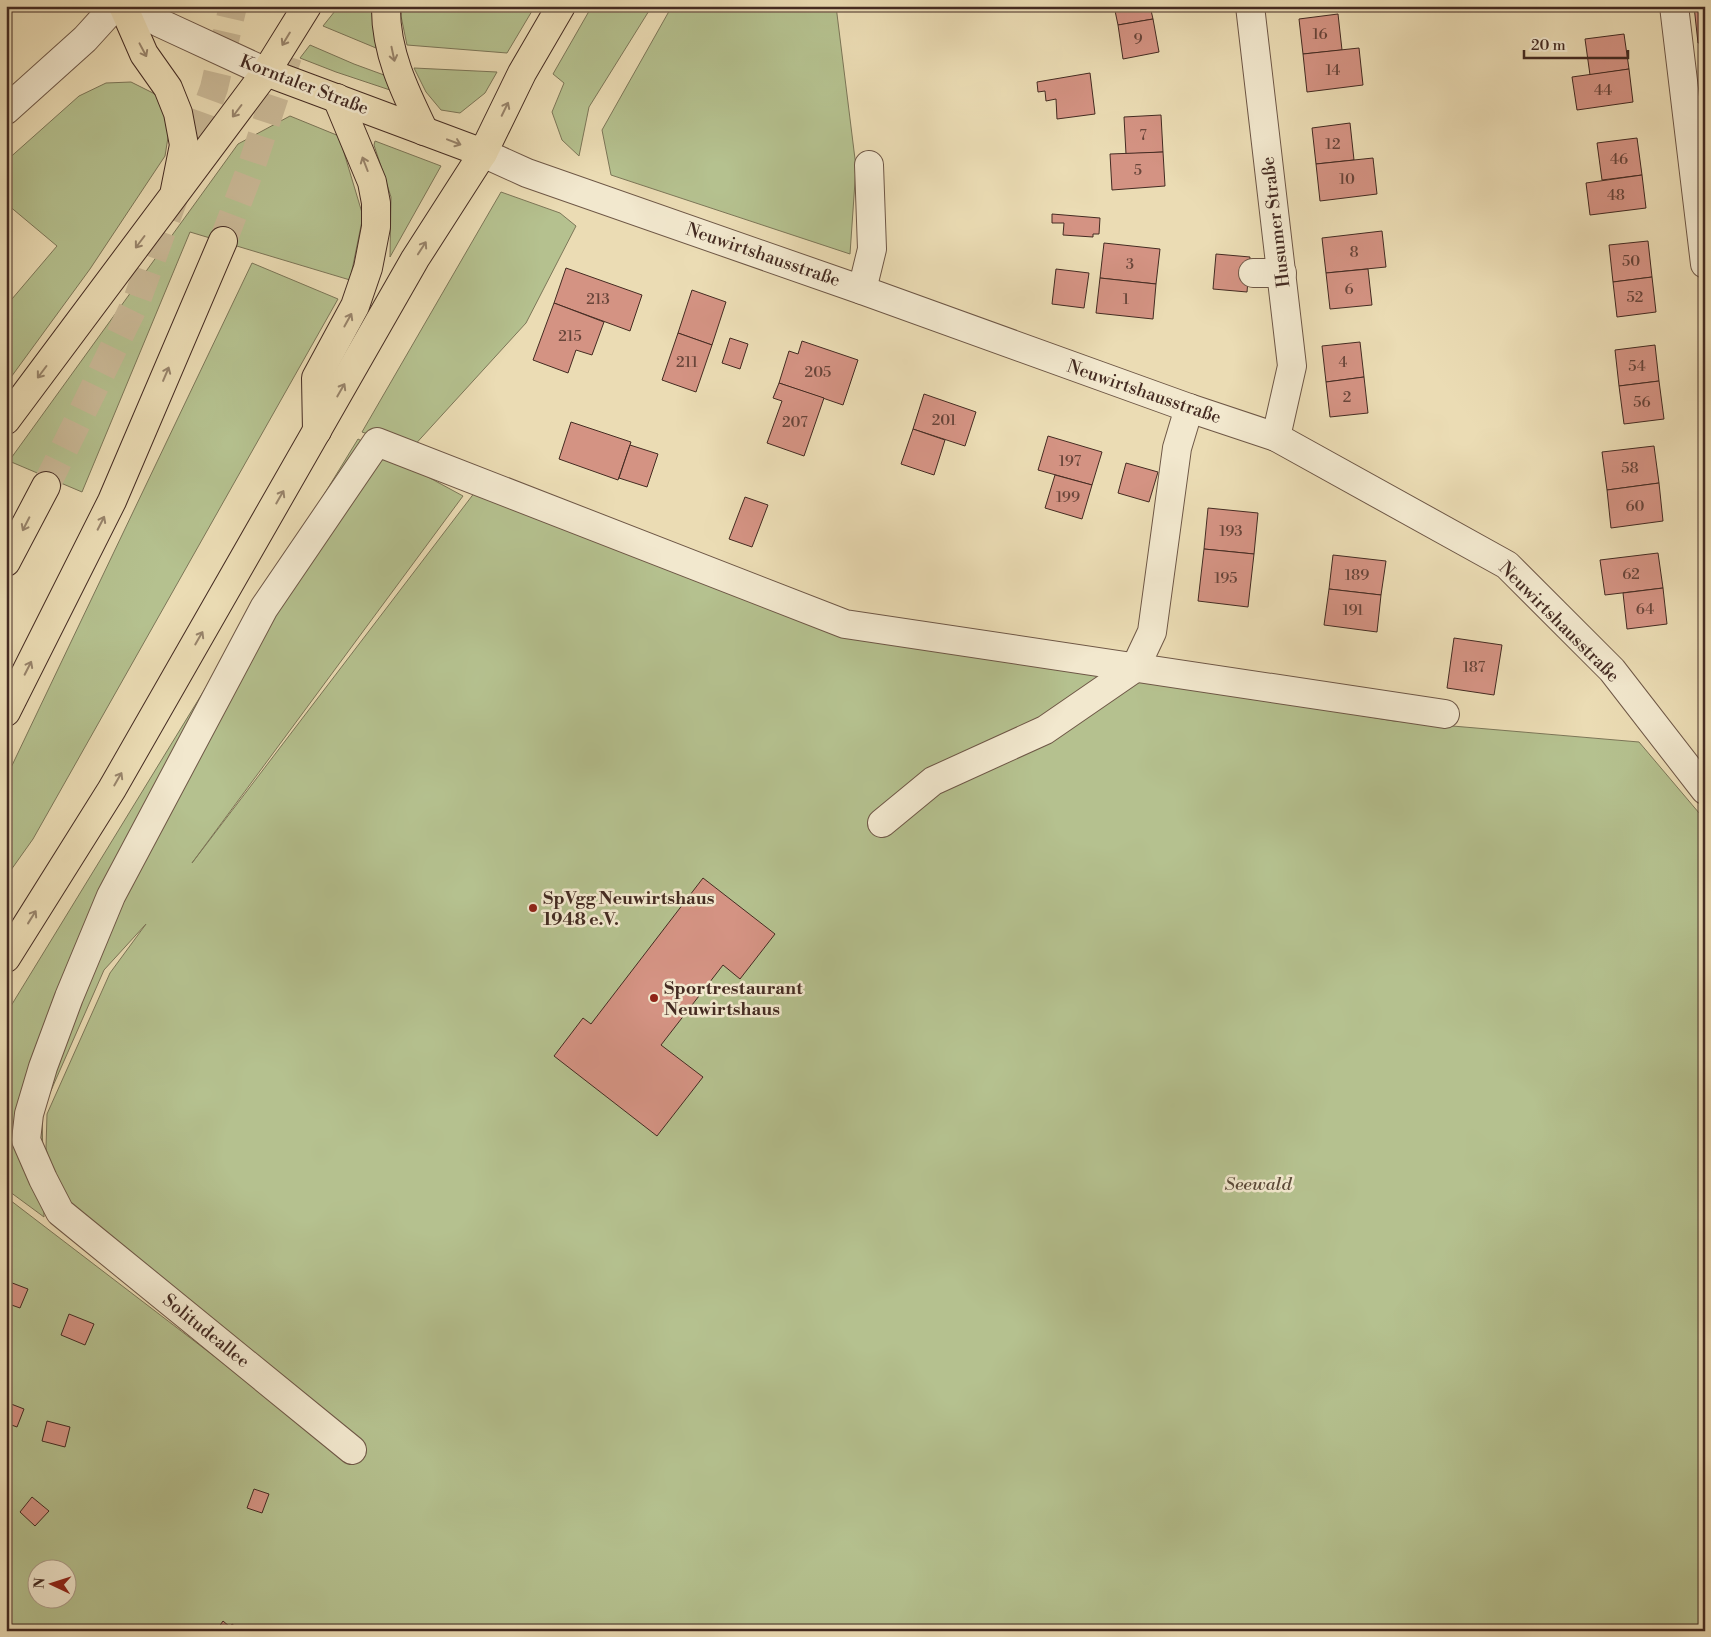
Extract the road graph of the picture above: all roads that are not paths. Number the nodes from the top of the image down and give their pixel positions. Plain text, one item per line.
1 (115, 6) edge
2 (123, 6) edge
3 (130, 6) edge
4 (307, 6) edge
5 (386, 6) edge
6 (561, 6) edge
7 (1250, 6) edge
8 (1674, 6) edge
9 (266, 72) junction
10 (337, 98) junction
11 (6, 110) edge
12 (424, 131) junction
13 (483, 153) junction
14 (868, 165) dead end
15 (174, 196) junction
16 (223, 241) tunnel mouth
17 (1705, 264) edge
18 (1252, 273) dead end
19 (1282, 274) junction
20 (862, 290) junction
21 (1189, 408) junction
22 (6, 420) edge
23 (317, 432) junction
24 (1276, 437) junction
25 (46, 486) tunnel mouth
26 (6, 562) edge
27 (1135, 668) junction
28 (6, 712) edge
29 (1445, 714) dead end
30 (1705, 790) edge
31 (882, 823) dead end
32 (6, 958) edge
33 (16, 1144) edge
34 (352, 1450) dead end

1 - 11 street
2 -> 15 main road
3 - 9 street, Korntaler Straße
4 -> 9 main road
5 -> 12 main road
13 -> 6 main road
7 - 19 street, Husumer Straße
8 - 17 street
9 - 10 main road, Korntaler Straße
9 -> 15 main road
10 - 12 main road, Korntaler Straße
23 -> 10 main road
12 -> 13 main road, Korntaler Straße
13 - 20 street, Neuwirtshausstraße
23 -> 13 main road
14 - 20 street
15 -> 22 main road
28 -> 16 main road
18 - 19 street
19 - 24 street, Husumer Straße
20 - 21 street, Neuwirtshausstraße
21 - 24 street, Neuwirtshausstraße
21 - 27 street
32 -> 23 main road
24 - 30 street, Neuwirtshausstraße
25 -> 26 main road
27 - 29 street
27 - 31 street
27 - 33 street
33 - 34 street, Solitudeallee

